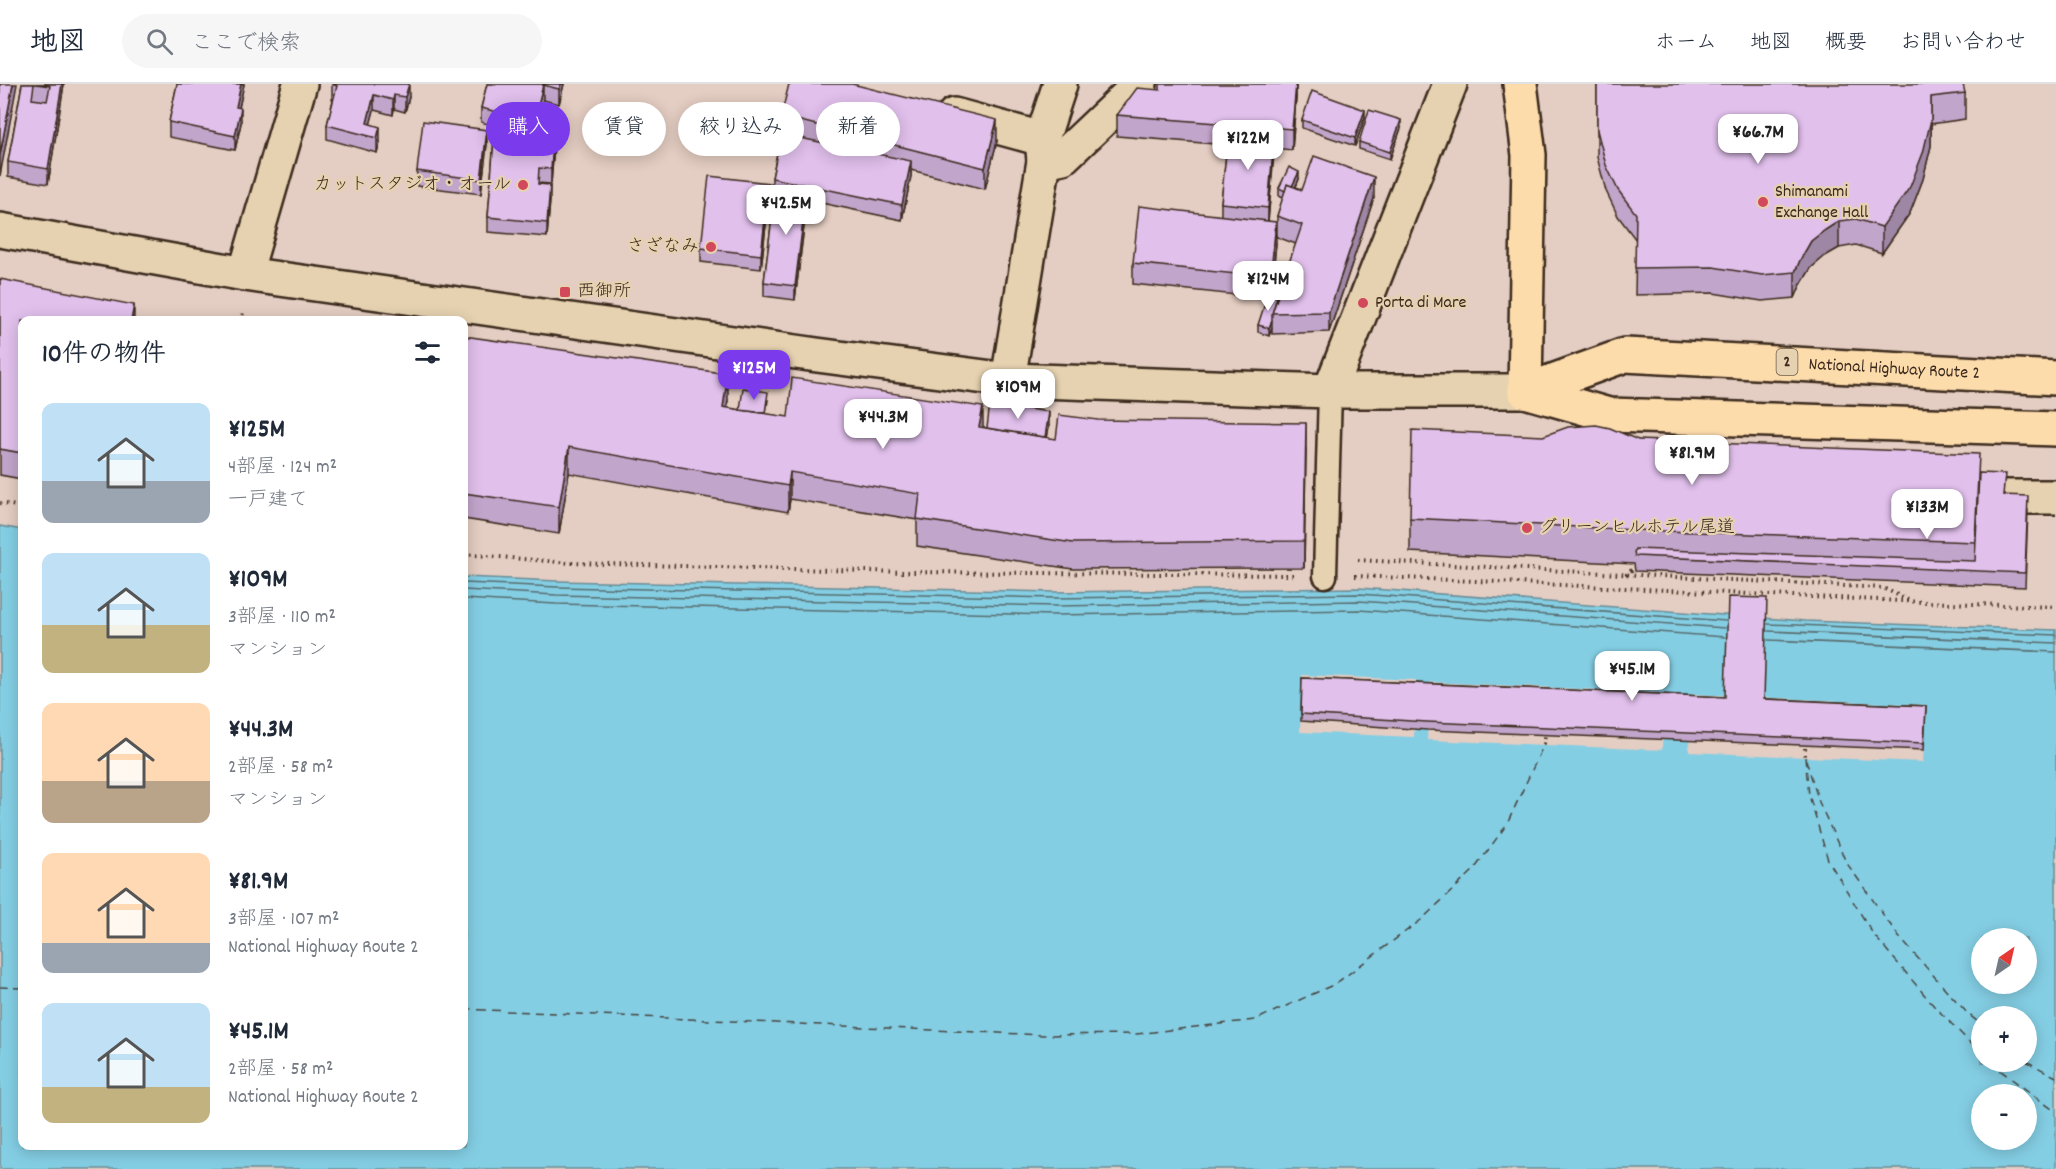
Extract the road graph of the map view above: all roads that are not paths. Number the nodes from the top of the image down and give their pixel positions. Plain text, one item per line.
1 (300, 84) edge
2 (1060, 84) edge
3 (1140, 84) edge
4 (1450, 84) edge
5 (1520, 84) edge
6 (930, 108) edge
7 (1043, 150) junction
8 (0, 230) edge
9 (245, 274) junction
10 (2056, 378) edge
11 (1008, 381) junction
12 (1330, 391) junction
13 (1525, 391) junction
14 (2056, 429) edge
15 (2003, 497) edge
16 (2056, 497) edge
17 (1325, 567) road end

1 - 9 street
2 - 7 street
3 - 7 street
4 - 12 street
5 - 13 highway
6 - 7 street
7 - 11 street
8 - 9 street
9 - 11 street
10 - 13 highway, National Highway Route 2 / 2
11 - 12 street
12 - 13 street
12 - 17 lane
13 - 14 highway
15 - 16 street, bridge

